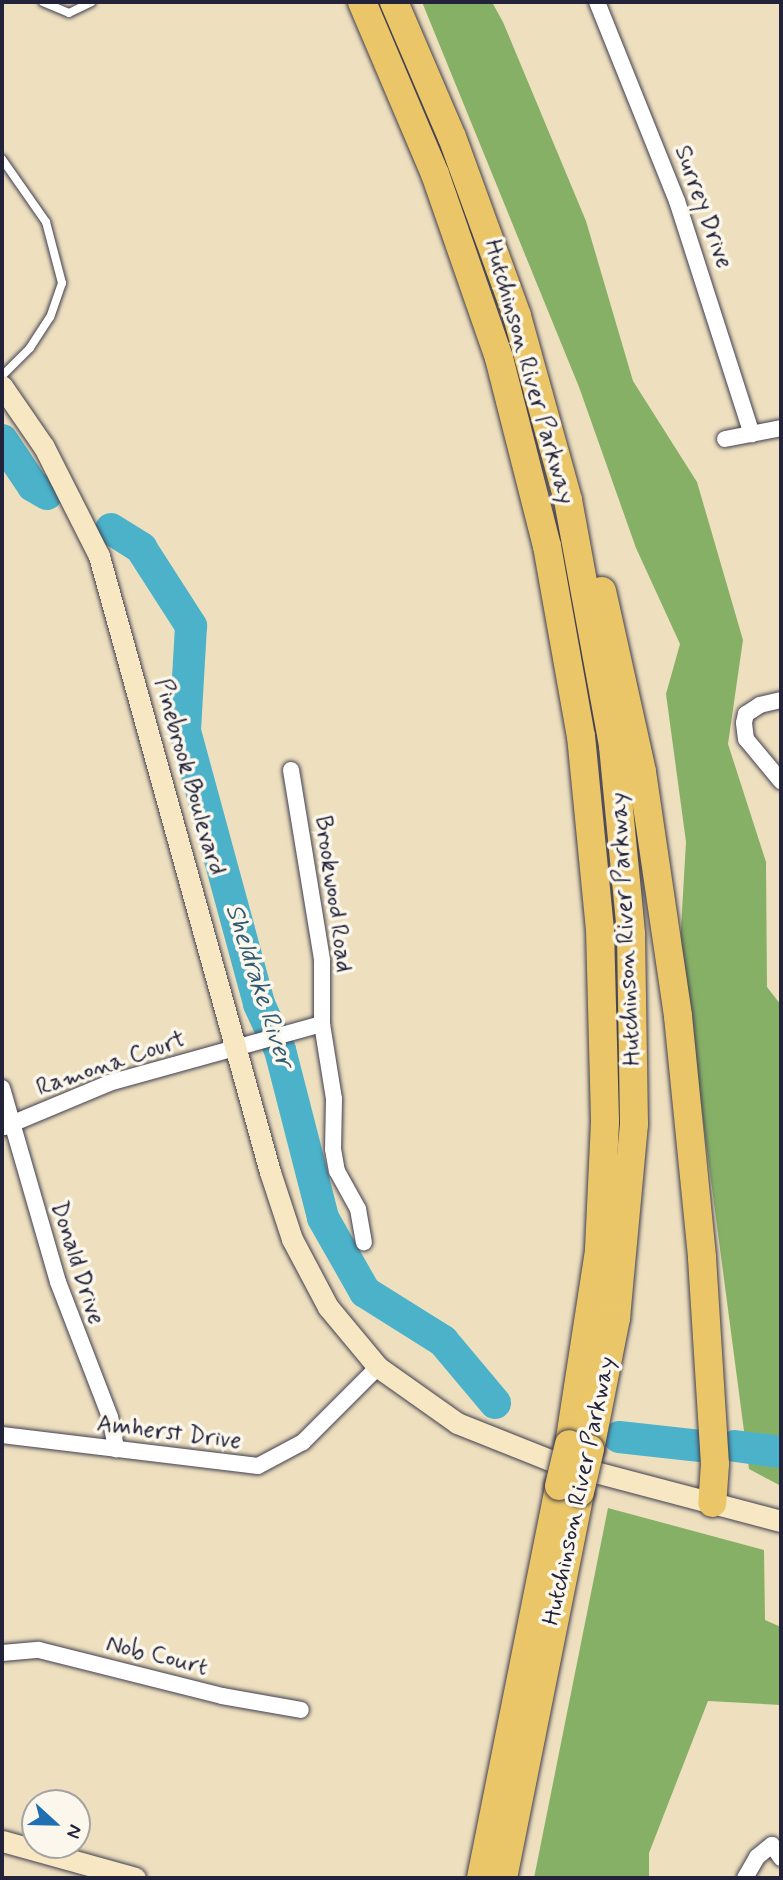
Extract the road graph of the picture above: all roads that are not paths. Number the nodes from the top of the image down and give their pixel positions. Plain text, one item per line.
1 (43, 2) edge
2 (92, 2) edge
3 (362, 2) edge
4 (394, 2) edge
5 (597, 2) edge
6 (2, 159) edge
7 (2, 376) edge
8 (2, 386) edge
9 (781, 428) edge
10 (752, 434) junction
11 (725, 439) dead end
12 (568, 500) junction
13 (781, 700) edge
14 (291, 770) dead end
15 (781, 781) edge
16 (322, 1024) junction
17 (236, 1046) junction
18 (2, 1088) edge
19 (6, 1126) edge
20 (364, 1242) dead end
21 (378, 1367) junction
22 (2, 1435) edge
23 (580, 1447) junction
24 (116, 1449) junction
25 (570, 1489) junction
26 (712, 1503) junction
27 (781, 1521) edge
28 (2, 1653) edge
29 (300, 1710) dead end
30 (2, 1841) edge
31 (778, 1847) edge
32 (135, 1878) edge
33 (481, 1878) edge
34 (503, 1878) edge
35 (745, 1878) edge

1 - 2 lane
3 - 23 highway, Hutchinson River Parkway
4 - 12 highway, Hutchinson River Parkway
5 - 10 street, Surrey Drive
6 - 7 lane
8 - 17 street, Pinebrook Boulevard
9 - 10 street
10 - 11 street
12 - 23 highway, Hutchinson River Parkway
12 - 26 highway
13 - 15 street
14 - 16 street, Brookwood Road
16 - 17 street
16 - 20 street, Brookwood Road
17 - 19 street, Ramona Court
17 - 21 street, Pinebrook Boulevard
18 - 19 street, Donald Drive
19 - 24 street, Donald Drive
21 - 24 street, Amherst Drive
21 - 26 street, Pinebrook Boulevard
22 - 24 street, Amherst Drive
23 - 25 highway, Hutchinson River Parkway, bridge
25 - 33 highway, Hutchinson River Parkway
25 - 34 highway, Hutchinson River Parkway
26 - 27 street, Pinebrook Boulevard
28 - 29 street, Nob Court
30 - 32 street
31 - 35 street

